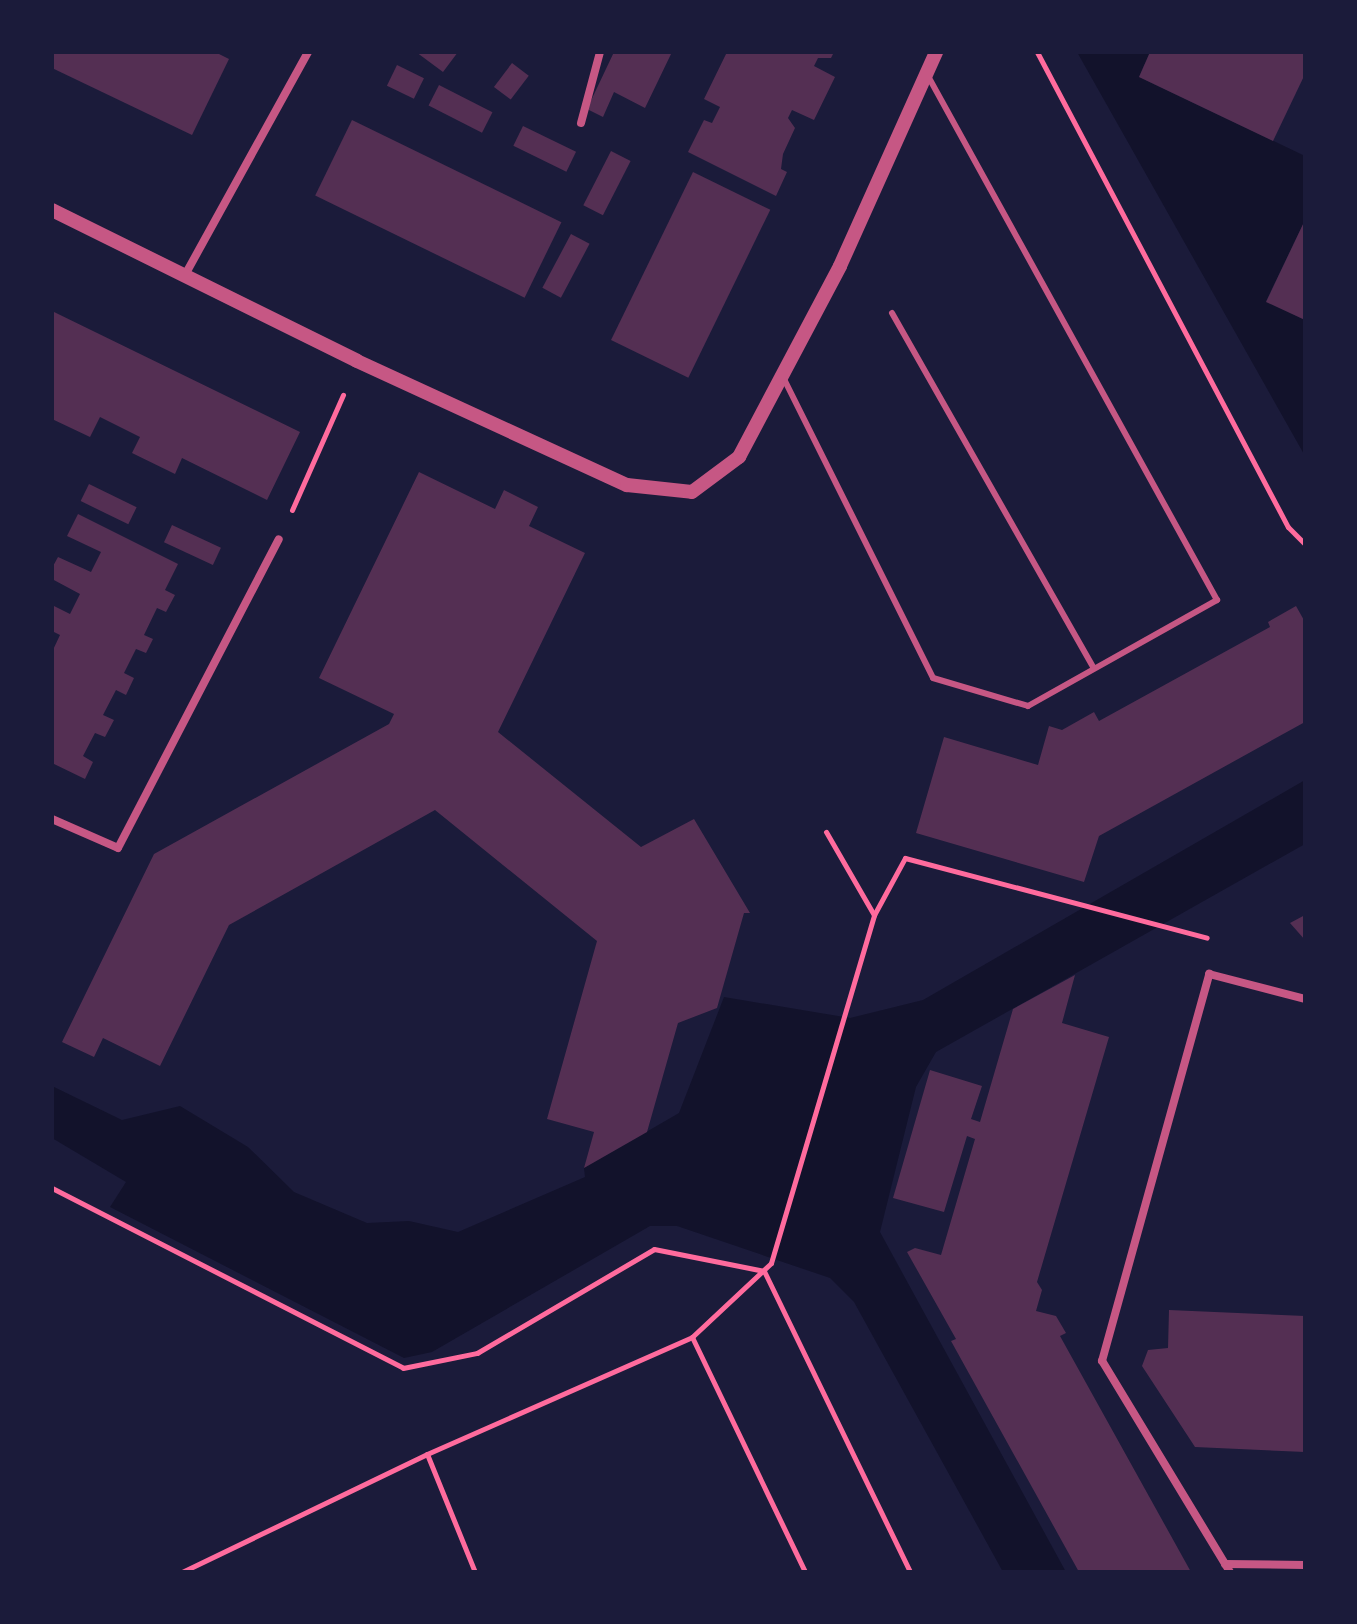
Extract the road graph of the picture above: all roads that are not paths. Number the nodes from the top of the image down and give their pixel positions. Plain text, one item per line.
1 (308, 52) edge
2 (600, 52) edge
3 (936, 52) edge
4 (926, 73) junction
5 (581, 123) dead end
6 (52, 210) edge
7 (185, 275) junction
8 (892, 313) dead end
9 (782, 376) junction
10 (279, 539) road end
11 (1094, 668) junction
12 (52, 819) edge
13 (1305, 999) edge
14 (1305, 1565) edge
15 (1227, 1568) edge

1 - 7 street
2 - 5 street
3 - 4 street
4 - 9 street
4 - 11 lane
6 - 7 street
7 - 9 street
8 - 11 lane
9 - 11 lane
10 - 12 street
13 - 15 street
14 - 15 street

